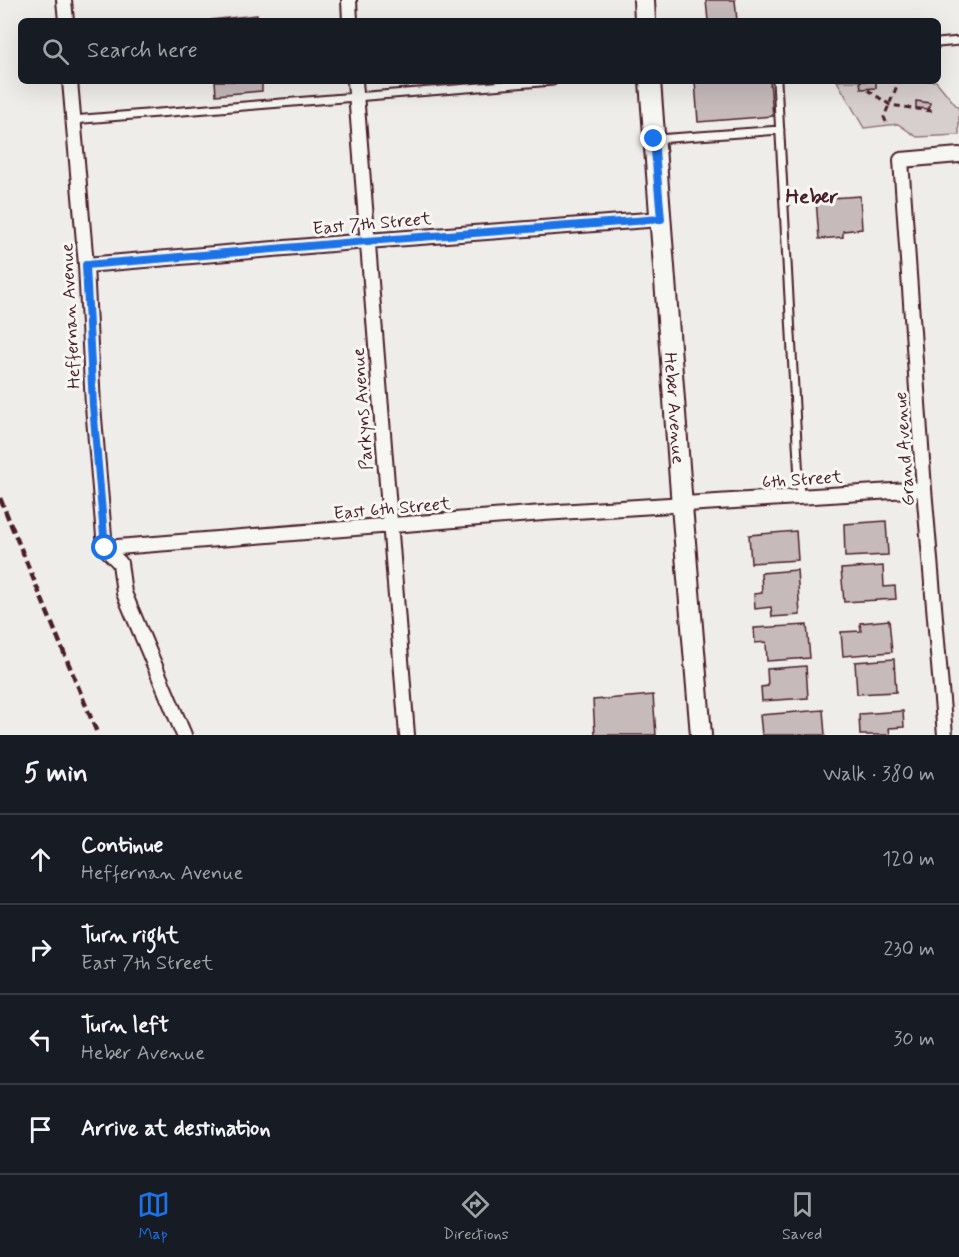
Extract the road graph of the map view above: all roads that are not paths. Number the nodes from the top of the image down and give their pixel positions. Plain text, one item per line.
1 (64, 0) edge
2 (349, 0) edge
3 (644, 0) edge
4 (66, 18) edge
5 (350, 18) edge
6 (645, 18) edge
7 (959, 41) edge
8 (941, 43) edge
9 (70, 84) edge
10 (355, 84) edge
11 (514, 84) edge
12 (650, 84) edge
13 (777, 84) edge
14 (356, 96) junction
15 (72, 120) junction
16 (780, 130) junction
17 (654, 139) junction
18 (959, 155) edge
19 (661, 219) junction
20 (367, 241) junction
21 (86, 265) junction
22 (924, 489) junction
23 (800, 497) junction
24 (682, 506) junction
25 (389, 527) junction
26 (105, 548) junction
27 (184, 735) edge
28 (407, 735) edge
29 (701, 735) edge
30 (945, 735) edge

1 - 4 street
2 - 5 street
3 - 6 street
7 - 8 lane
9 - 15 street, Heffernan Avenue
10 - 14 street, Parkyns Avenue
11 - 14 lane
12 - 17 street, Heber Avenue
13 - 16 lane
14 - 15 lane
14 - 20 street, Parkyns Avenue
15 - 21 street, Heffernan Avenue
16 - 17 lane
16 - 23 lane
17 - 19 street, Heber Avenue
18 - 22 street, Grand Avenue
19 - 20 street, East 7th Street
19 - 24 street, Heber Avenue
20 - 21 street, East 7th Street
20 - 25 street, Parkyns Avenue
21 - 26 street, Heffernan Avenue
22 - 23 street, 6th Street
22 - 30 street, Grand Avenue
23 - 24 street, 6th Street
24 - 25 street, East 6th Street
24 - 29 street, Heber Avenue
25 - 26 street, East 6th Street
25 - 28 street, Parkyns Avenue
26 - 27 street

